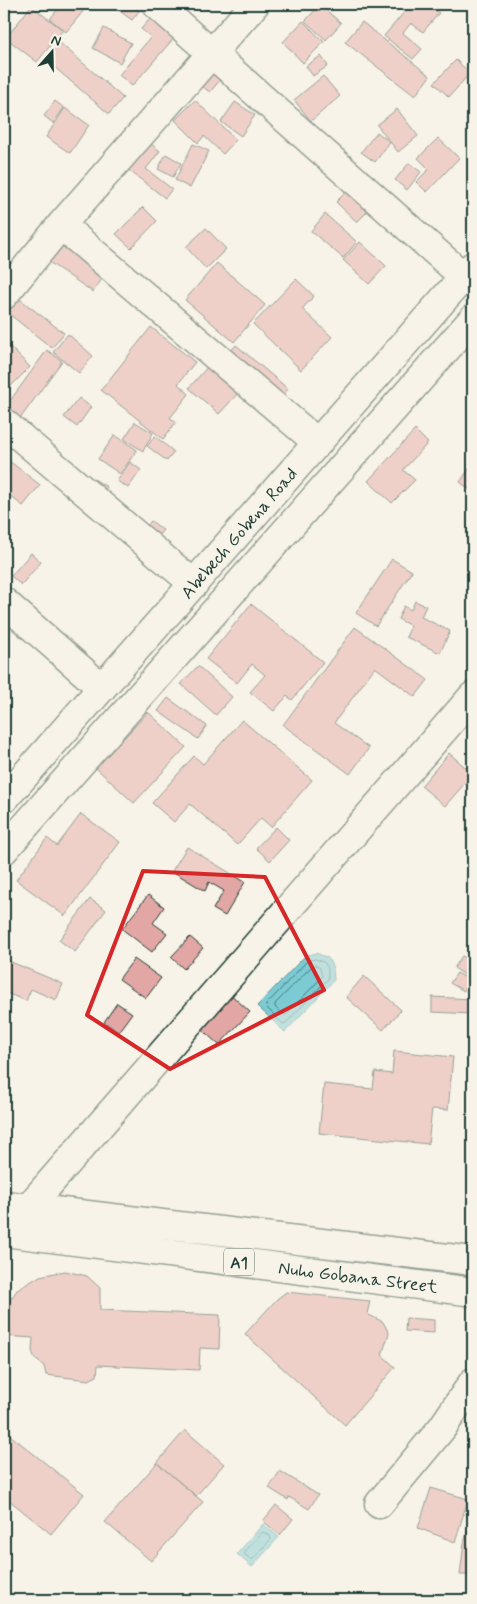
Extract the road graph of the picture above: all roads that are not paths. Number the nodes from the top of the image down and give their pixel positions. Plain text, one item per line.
1 (156, 4) edge
2 (255, 4) edge
3 (213, 53) junction
4 (61, 225) junction
5 (468, 272) edge
6 (4, 295) edge
7 (473, 319) edge
8 (4, 423) edge
9 (318, 443) junction
10 (194, 584) junction
11 (4, 602) edge
12 (102, 688) junction
13 (473, 696) edge
14 (4, 799) edge
15 (4, 850) edge
16 (16, 1206) edge
17 (5, 1233) edge
18 (473, 1261) edge
19 (473, 1292) edge
20 (473, 1382) edge
21 (380, 1504) dead end

1 - 3 street
2 - 3 street
3 - 4 street
3 - 5 street
4 - 6 street
4 - 9 street
5 - 9 street, Abebech Gobena Road
7 - 15 street, Abebech Gobena Road
8 - 10 street
9 - 10 street, Abebech Gobena Road
10 - 12 street, Abebech Gobena Road
11 - 12 street
12 - 14 street, Abebech Gobena Road
13 - 16 street
16 - 17 street
16 - 18 street, Nuho Gobana Street / A1
17 - 19 street, Nuho Gobana Street / A1
20 - 21 street

